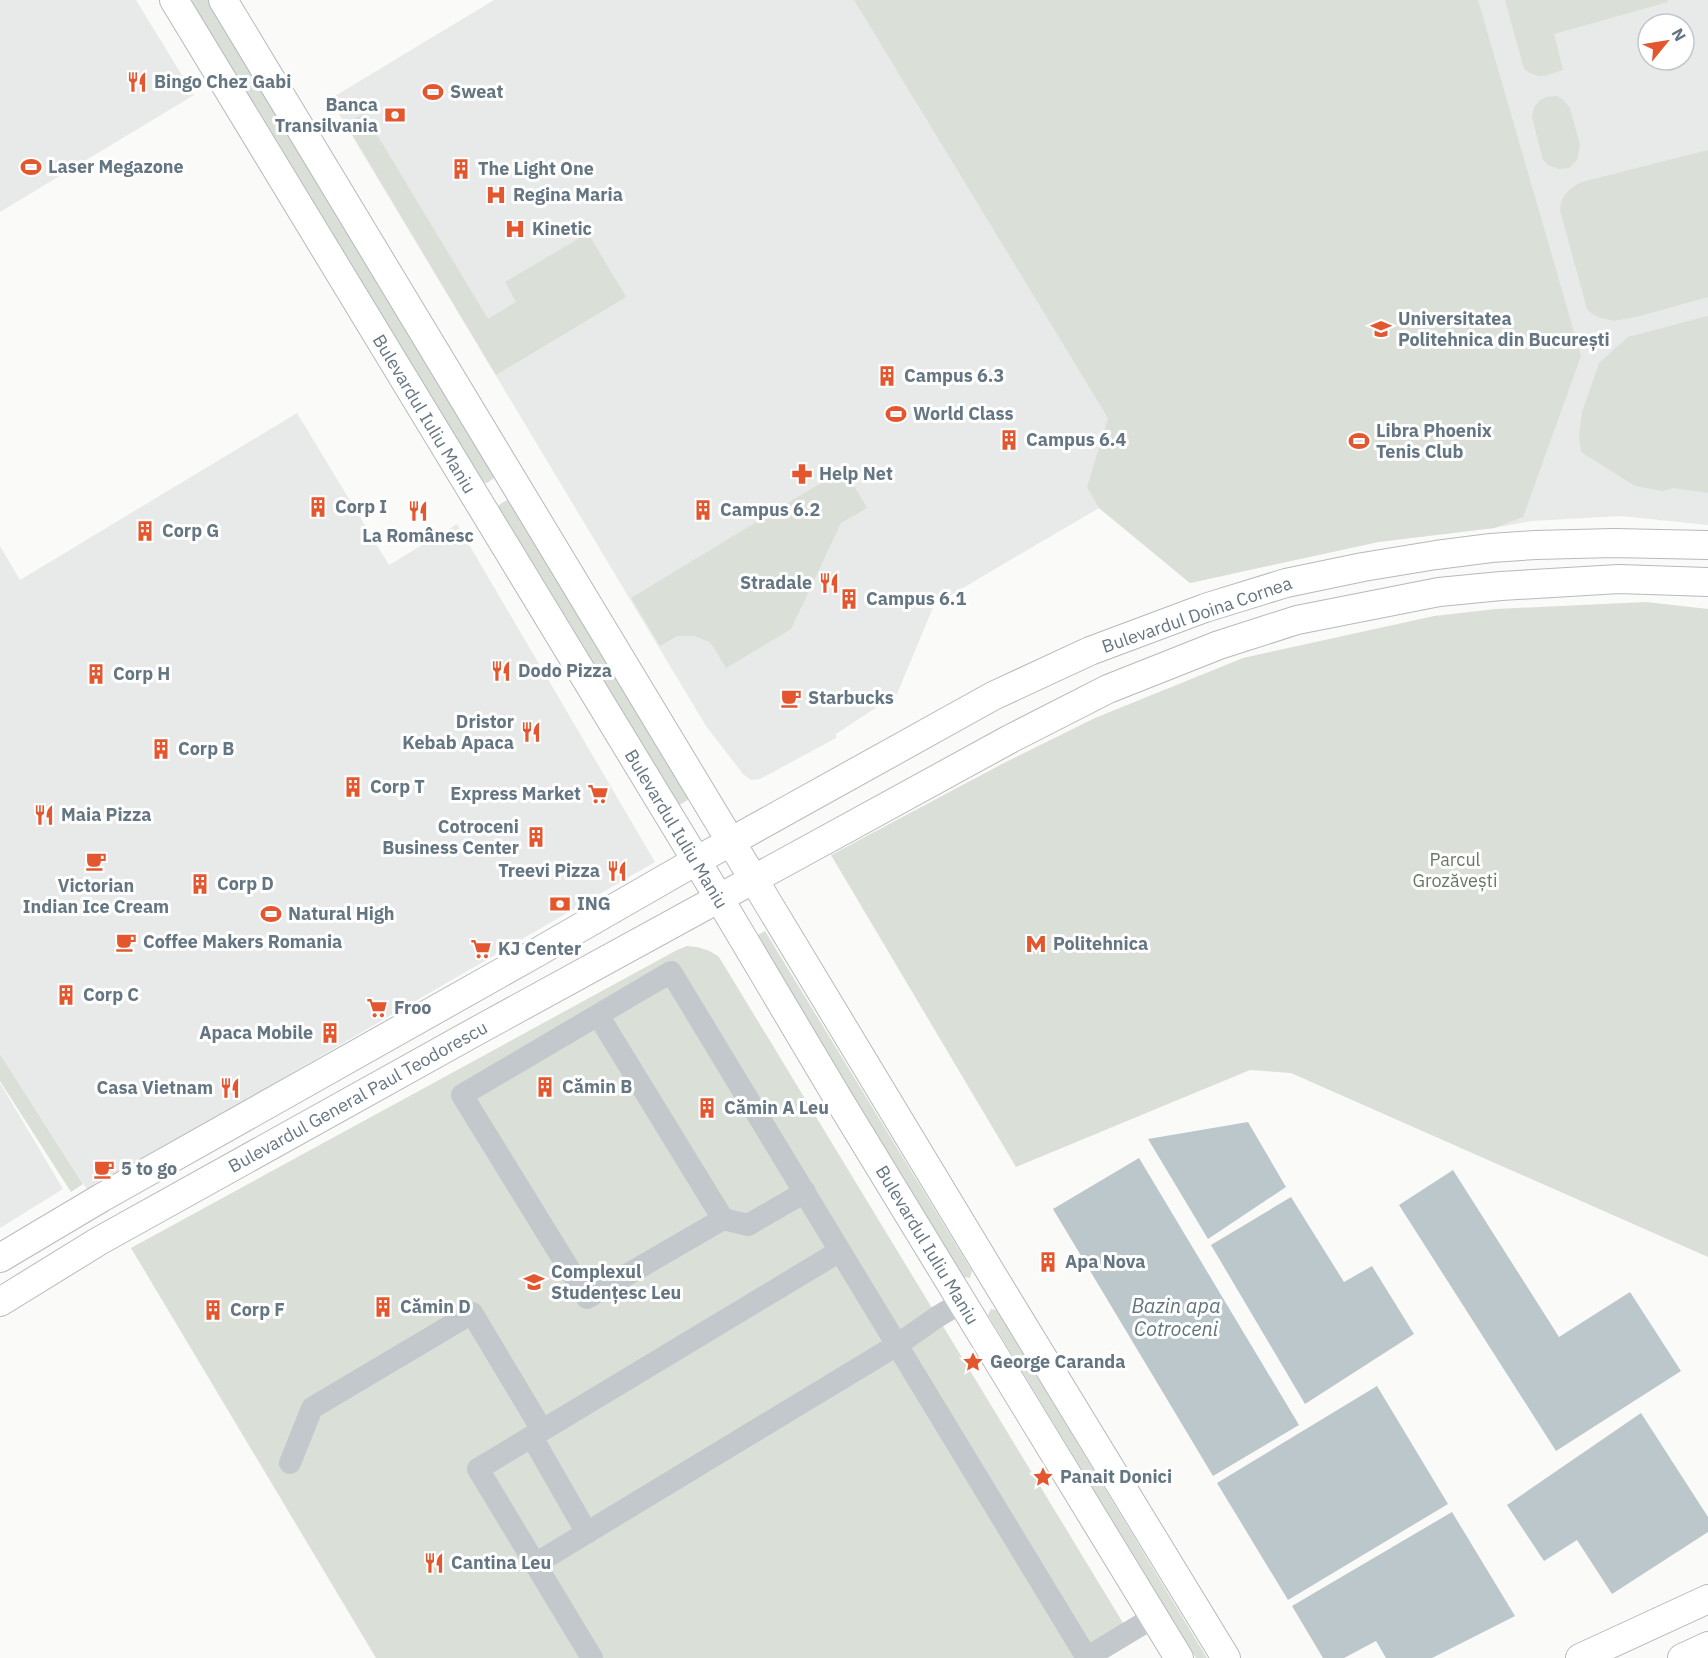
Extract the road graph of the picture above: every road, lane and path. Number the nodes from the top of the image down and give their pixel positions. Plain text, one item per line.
1 (174, 0) edge
2 (223, 0) edge
3 (1708, 545) edge
4 (1708, 582) edge
5 (731, 842) junction
6 (696, 861) junction
7 (754, 878) junction
8 (719, 898) junction
9 (598, 1015) junction
10 (805, 1192) junction
11 (723, 1219) junction
12 (840, 1251) junction
13 (0, 1258) edge
14 (0, 1302) edge
15 (962, 1302) junction
16 (897, 1345) junction
17 (537, 1434) junction
18 (290, 1463) dead end
19 (587, 1533) junction
20 (535, 1564) junction
21 (1708, 1599) edge
22 (1154, 1617) junction
23 (1708, 1646) edge
24 (592, 1658) edge
25 (1087, 1658) edge
26 (1179, 1658) edge
27 (1226, 1658) edge
28 (1580, 1658) edge
29 (1682, 1658) edge

1 - 6 main road, Bulevardul Iuliu Maniu
2 - 5 main road
3 - 5 main road, Bulevardul Doina Cornea
4 - 7 main road, Bulevardul Doina Cornea
5 - 6 main road, Bulevardul Doina Cornea
5 - 7 main road
6 - 8 main road, Bulevardul Iuliu Maniu
6 - 13 main road, Bulevardul General Paul Teodorescu
7 - 8 main road, Bulevardul Doina Cornea
7 - 27 main road
8 - 14 main road, Bulevardul General Paul Teodorescu
8 - 15 main road, Bulevardul Iuliu Maniu
9 - 10 street
9 - 11 street
9 - 11 street
10 - 11 street
10 - 12 street
12 - 16 street
12 - 17 street
15 - 16 street
15 - 22 main road, Bulevardul Iuliu Maniu
16 - 19 street
16 - 25 street
17 - 18 street
17 - 19 street
17 - 20 street
19 - 20 street
20 - 24 street
21 - 28 main road
22 - 25 street
22 - 26 main road, Bulevardul Iuliu Maniu
23 - 29 main road

